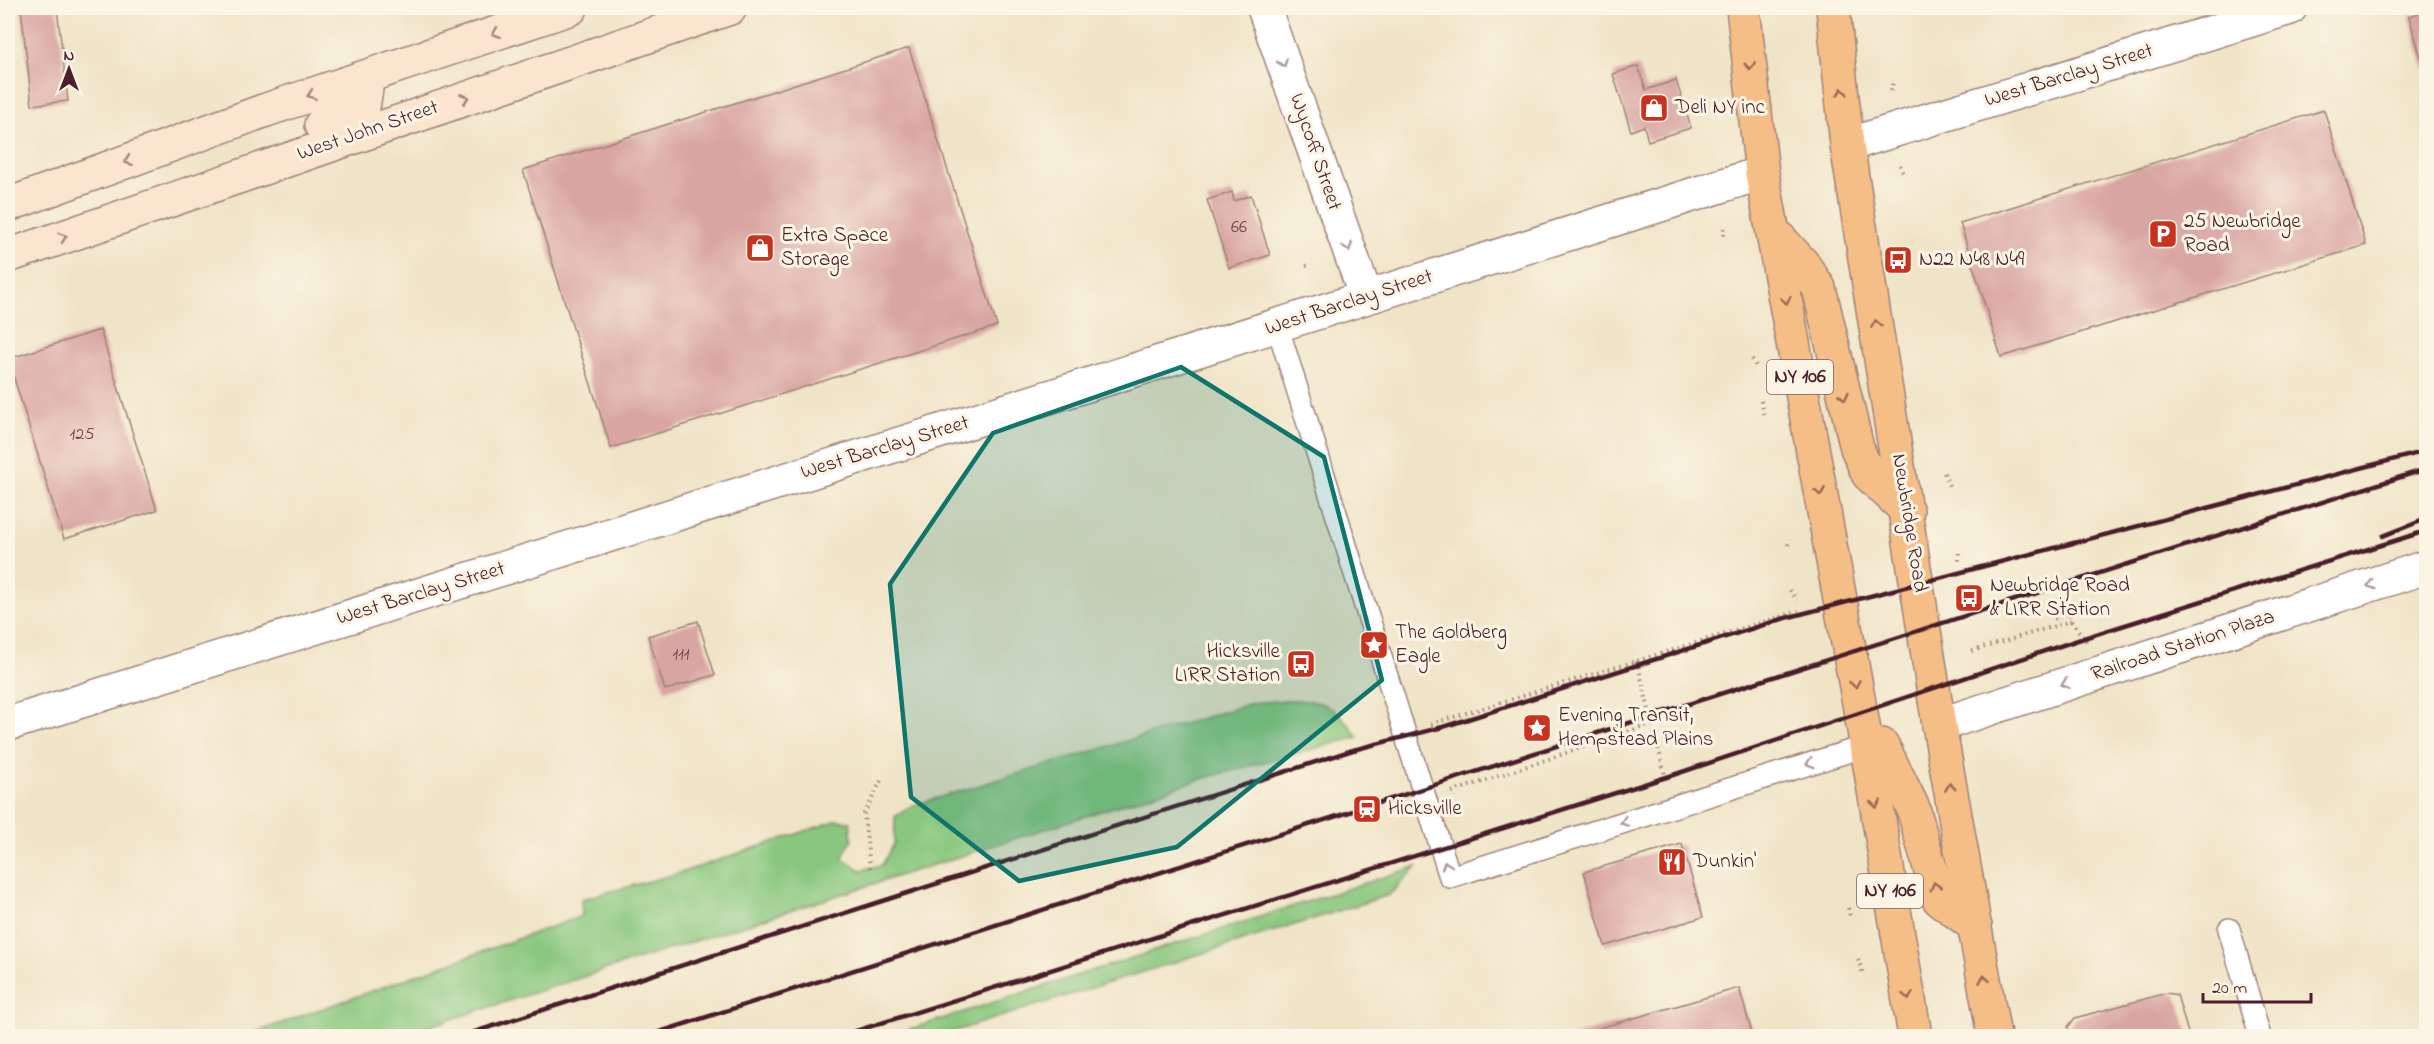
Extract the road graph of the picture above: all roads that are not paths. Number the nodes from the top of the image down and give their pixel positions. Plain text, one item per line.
1 (572, 8) edge
2 (730, 8) edge
3 (1264, 8) edge
4 (1743, 8) edge
5 (1833, 8) edge
6 (2290, 8) edge
7 (368, 76) junction
8 (1847, 145) junction
9 (276, 162) junction
10 (1762, 173) junction
11 (8, 204) edge
12 (1773, 231) junction
13 (8, 256) edge
14 (1366, 297) junction
15 (1277, 325) junction
16 (1907, 511) junction
17 (2427, 567) edge
18 (10, 716) edge
19 (1939, 725) junction
20 (1866, 746) junction
21 (1975, 927) junction
22 (2229, 930) dead end
23 (1915, 1036) edge
24 (1994, 1036) edge
25 (2260, 1036) edge

1 -> 7 main road
9 -> 2 main road, West John Street
3 -> 14 street, Wycoff Street
4 -> 10 main road, NY 106
8 -> 5 main road, Newbridge Road
6 - 8 street, West Barclay Street
7 - 9 main road
7 -> 11 main road
16 -> 8 main road, Newbridge Road
13 -> 9 main road, West John Street
10 - 12 main road, NY 106
10 - 14 street, West Barclay Street
12 -> 16 main road
12 -> 20 main road, NY 106
14 - 15 street, West Barclay Street
15 - 18 street, West Barclay Street
20 -> 15 lane
16 - 19 main road, Newbridge Road
17 -> 19 street, Railroad Station Plaza
21 -> 19 main road, Newbridge Road
21 -> 20 main road
20 -> 23 main road, NY 106
24 -> 21 main road, Newbridge Road
22 - 25 lane

